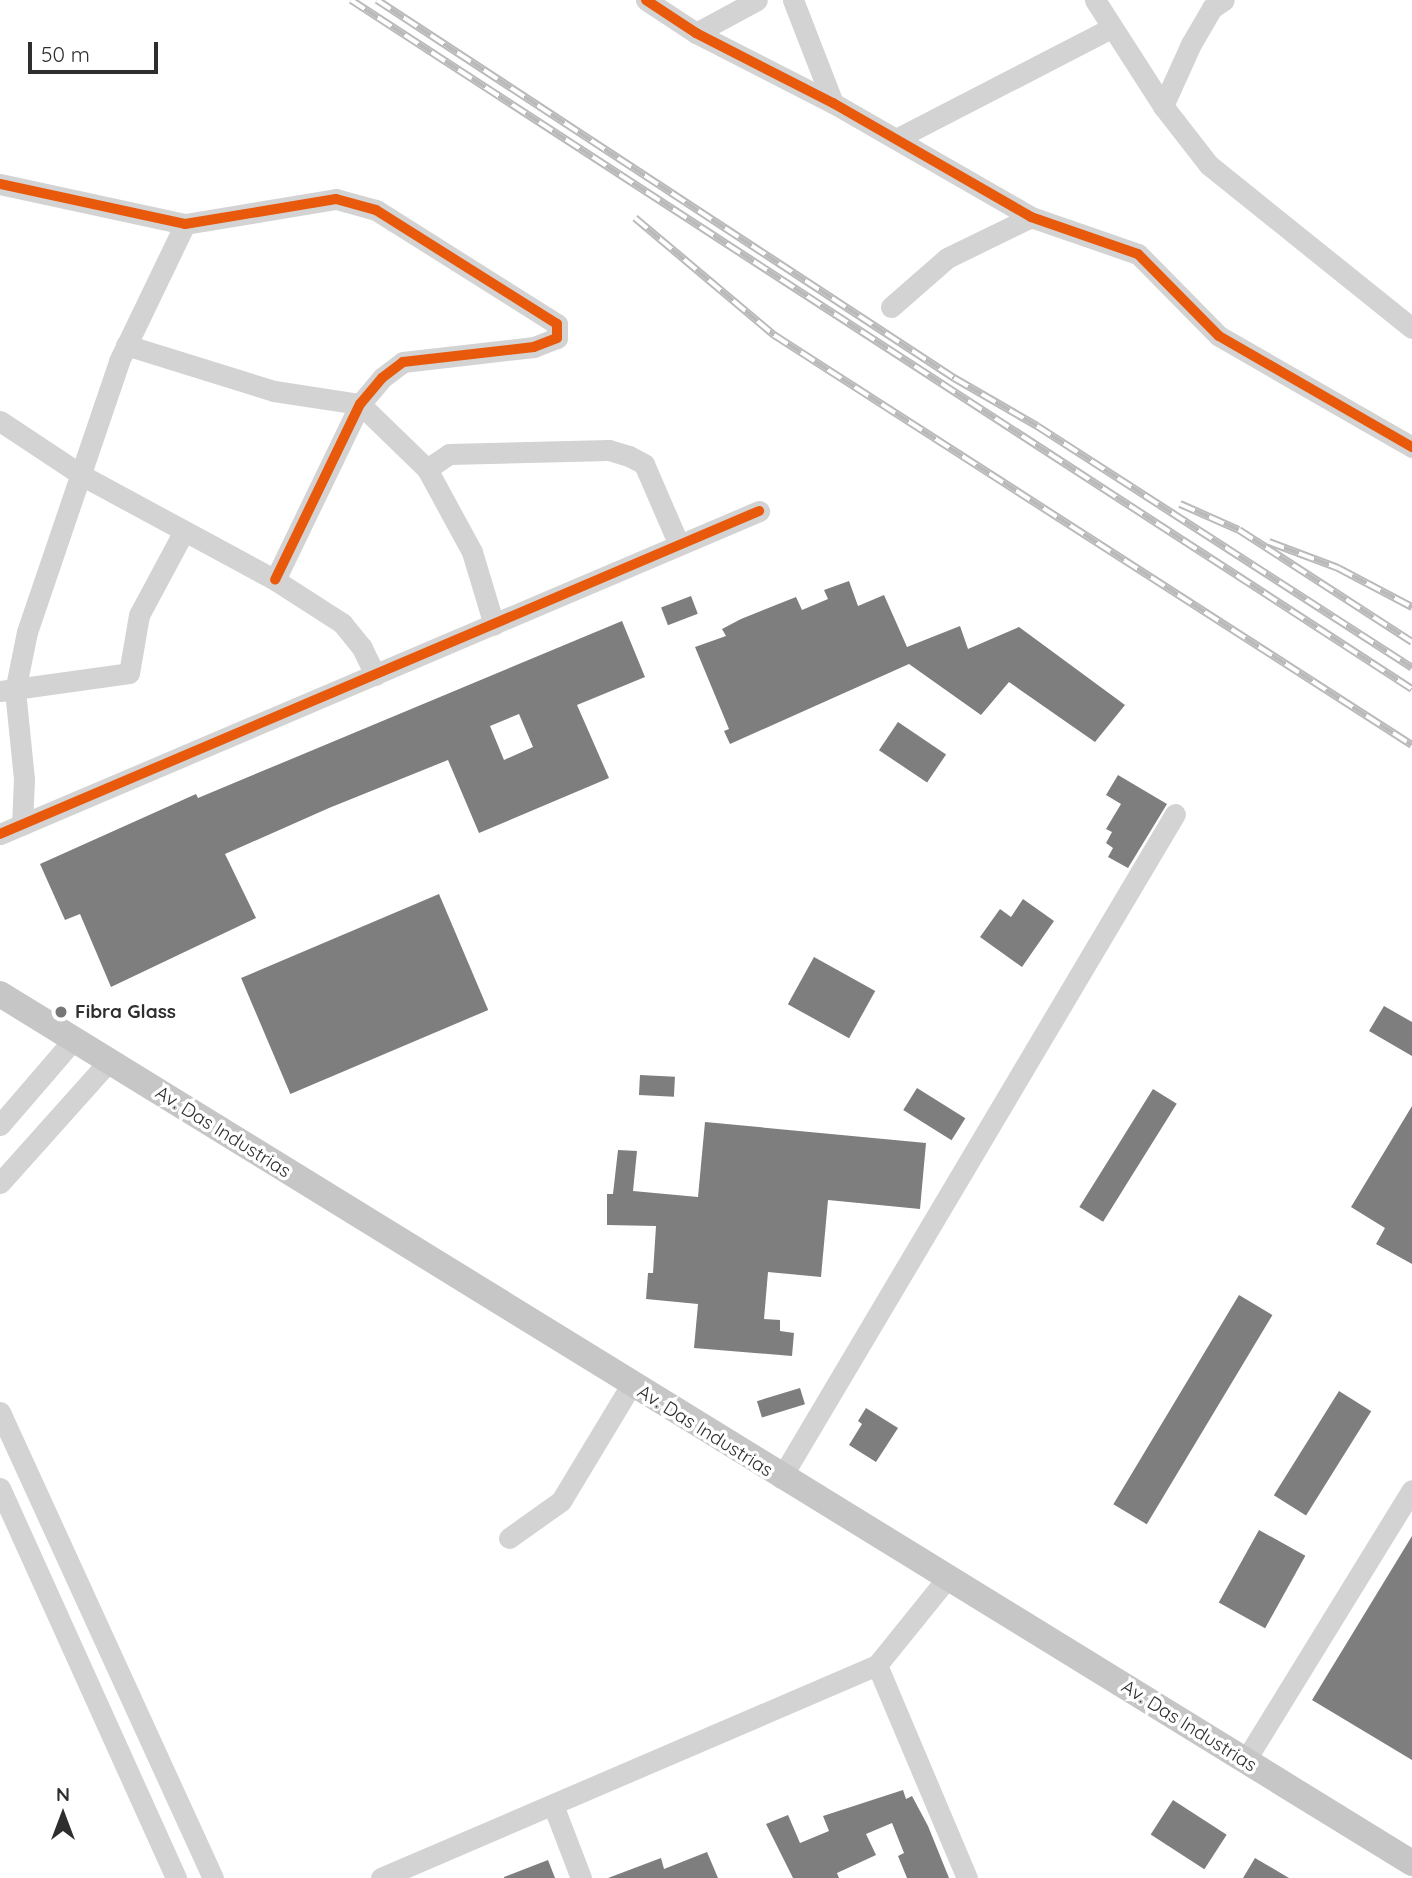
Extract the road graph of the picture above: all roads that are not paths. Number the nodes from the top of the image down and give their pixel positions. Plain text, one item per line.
1 (646, 0) edge
2 (757, 0) edge
3 (793, 0) edge
4 (1095, 0) edge
5 (1224, 0) edge
6 (1111, 28) junction
7 (696, 33) junction
8 (833, 103) junction
9 (1163, 107) junction
10 (896, 139) junction
11 (0, 184) edge
12 (1031, 216) junction
13 (185, 224) junction
14 (891, 307) dead end
15 (1412, 328) edge
16 (126, 345) junction
17 (360, 404) junction
18 (1, 426) edge
19 (1412, 447) edge
20 (426, 469) junction
21 (83, 476) junction
22 (759, 511) dead end
23 (184, 531) junction
24 (679, 545) junction
25 (275, 580) junction
26 (494, 625) junction
27 (375, 675) junction
28 (8, 691) edge
29 (1175, 814) dead end
30 (22, 825) junction
31 (0, 834) edge
32 (0, 994) edge
33 (74, 1039) junction
34 (109, 1061) junction
35 (0, 1125) edge
36 (0, 1183) edge
37 (631, 1385) junction
38 (0, 1412) edge
39 (781, 1478) junction
40 (0, 1488) edge
41 (1412, 1490) edge
42 (509, 1538) dead end
43 (948, 1577) junction
44 (877, 1665) junction
45 (1245, 1760) junction
46 (553, 1805) junction
47 (1412, 1863) edge
48 (176, 1878) edge
49 (213, 1878) edge
50 (381, 1878) edge
51 (581, 1878) edge
52 (967, 1878) edge

1 - 7 street
2 - 7 street
3 - 8 street
4 - 6 street
5 - 9 street
6 - 9 street
6 - 10 street
7 - 8 street
8 - 10 street
9 - 15 street
10 - 12 street
11 - 13 street
12 - 14 street
12 - 19 street
13 - 16 street
13 - 17 street
16 - 17 street
16 - 21 street
17 - 20 street
17 - 25 street
18 - 21 street
20 - 24 street
20 - 26 street
21 - 23 street
21 - 28 street
22 - 24 street
23 - 25 street
23 - 28 street
24 - 26 street
25 - 27 street
26 - 27 street
27 - 30 street
28 - 30 street
29 - 39 street
30 - 31 street
32 - 33 main road, Av. Das Industrias
33 - 34 main road, Av. Das Industrias
33 - 35 street
34 - 36 street
34 - 37 main road, Av. Das Industrias
37 - 39 main road, Av. Das Industrias
37 - 42 street
38 - 49 street
39 - 43 main road, Av. Das Industrias
40 - 48 street
41 - 45 street
43 - 44 street
43 - 45 main road, Av. Das Industrias
44 - 46 street
44 - 52 street
45 - 47 main road, Av. Das Industrias
46 - 50 street
46 - 51 street

